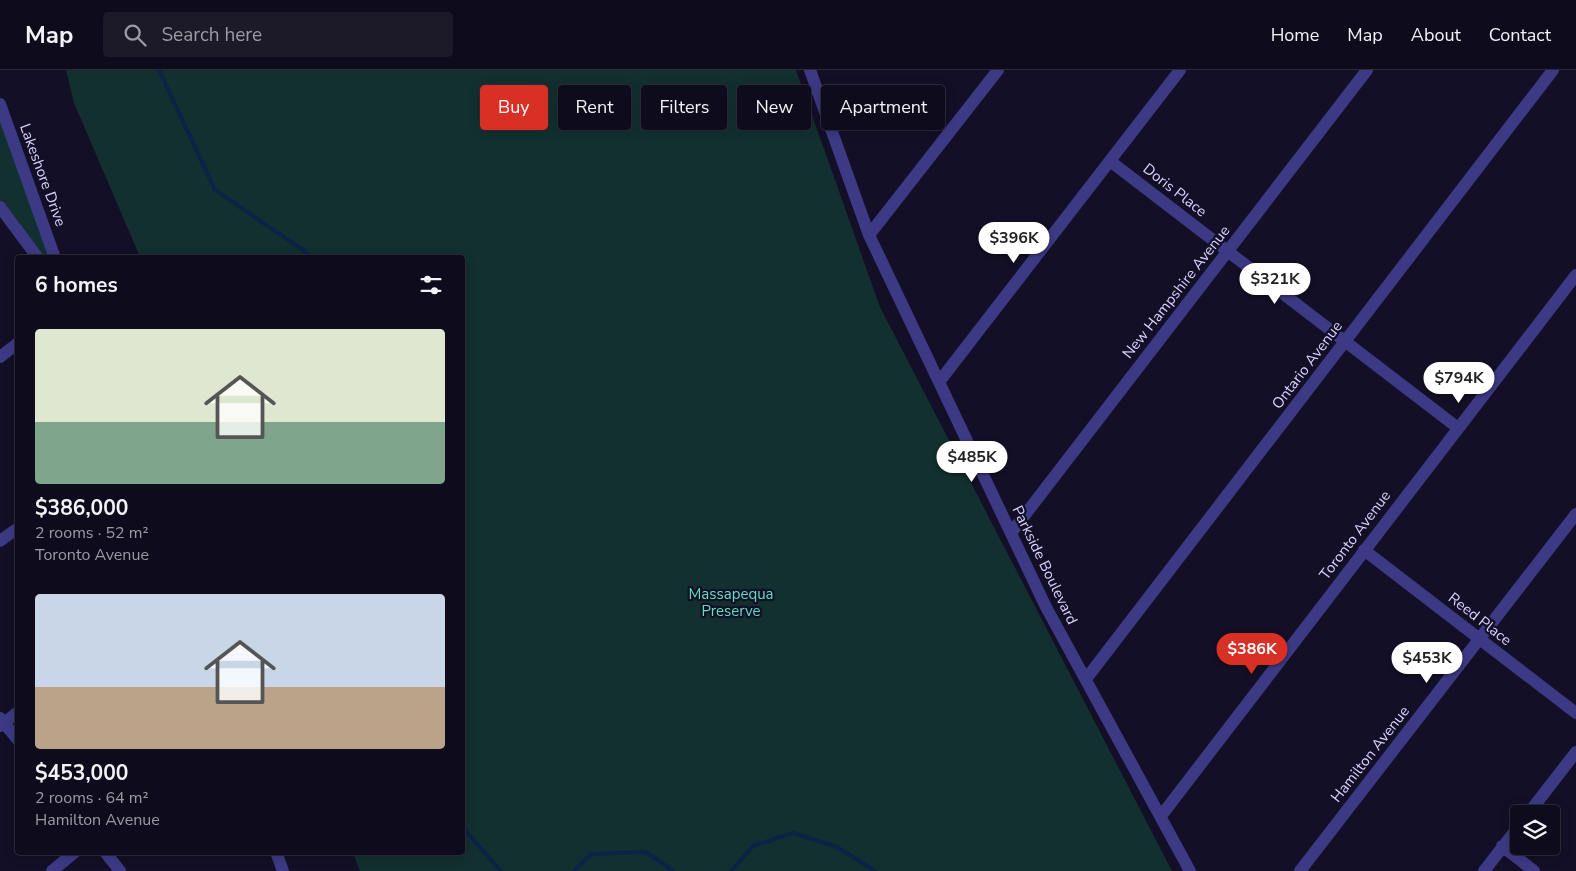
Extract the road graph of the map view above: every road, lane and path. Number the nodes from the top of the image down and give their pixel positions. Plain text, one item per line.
1 (998, 70) edge
2 (1180, 70) edge
3 (1367, 70) edge
4 (1553, 70) edge
5 (813, 72) edge
6 (0, 104) edge
7 (1110, 161) junction
8 (0, 208) edge
9 (870, 235) junction
10 (1228, 252) junction
11 (36, 255) edge
12 (54, 255) edge
13 (1576, 275) edge
14 (1345, 342) junction
15 (15, 345) edge
16 (0, 357) edge
17 (939, 382) junction
18 (1458, 428) junction
19 (1576, 514) edge
20 (15, 530) edge
21 (1011, 533) junction
22 (0, 541) edge
23 (1364, 550) junction
24 (1480, 639) junction
25 (1086, 679) junction
26 (1576, 713) edge
27 (15, 714) edge
28 (1, 722) edge
29 (15, 737) edge
30 (1576, 752) edge
31 (1535, 805) edge
32 (1161, 816) junction
33 (1510, 837) edge
34 (1502, 846) junction
35 (71, 855) edge
36 (107, 855) edge
37 (277, 855) edge
38 (52, 871) edge
39 (120, 871) edge
40 (283, 871) edge
41 (1190, 871) edge
42 (1300, 871) edge
43 (1484, 871) edge
44 (1534, 871) edge

1 - 9 street
2 - 7 street
3 - 10 street, New Hampshire Avenue
4 - 14 street, Ontario Avenue
5 - 9 street, Parkside Boulevard
6 - 12 street, Lakeshore Drive
7 - 10 street, Doris Place
7 - 17 street
8 - 11 street
9 - 17 street, Parkside Boulevard
10 - 14 street, Doris Place
10 - 21 street, New Hampshire Avenue
13 - 18 street, Toronto Avenue
14 - 18 street, Doris Place
14 - 25 street, Ontario Avenue
15 - 16 street
17 - 21 street, Parkside Boulevard
18 - 23 street, Toronto Avenue
19 - 24 street, Hamilton Avenue
20 - 22 street
21 - 25 street, Parkside Boulevard
23 - 24 street, Reed Place
23 - 32 street, Toronto Avenue
24 - 26 street, Reed Place
24 - 42 street, Hamilton Avenue
25 - 32 street, Parkside Boulevard
27 - 28 street
28 - 29 street
30 - 31 street
32 - 41 street, Parkside Boulevard
33 - 34 street
34 - 43 street
34 - 44 street
35 - 38 street
36 - 39 street
37 - 40 street

